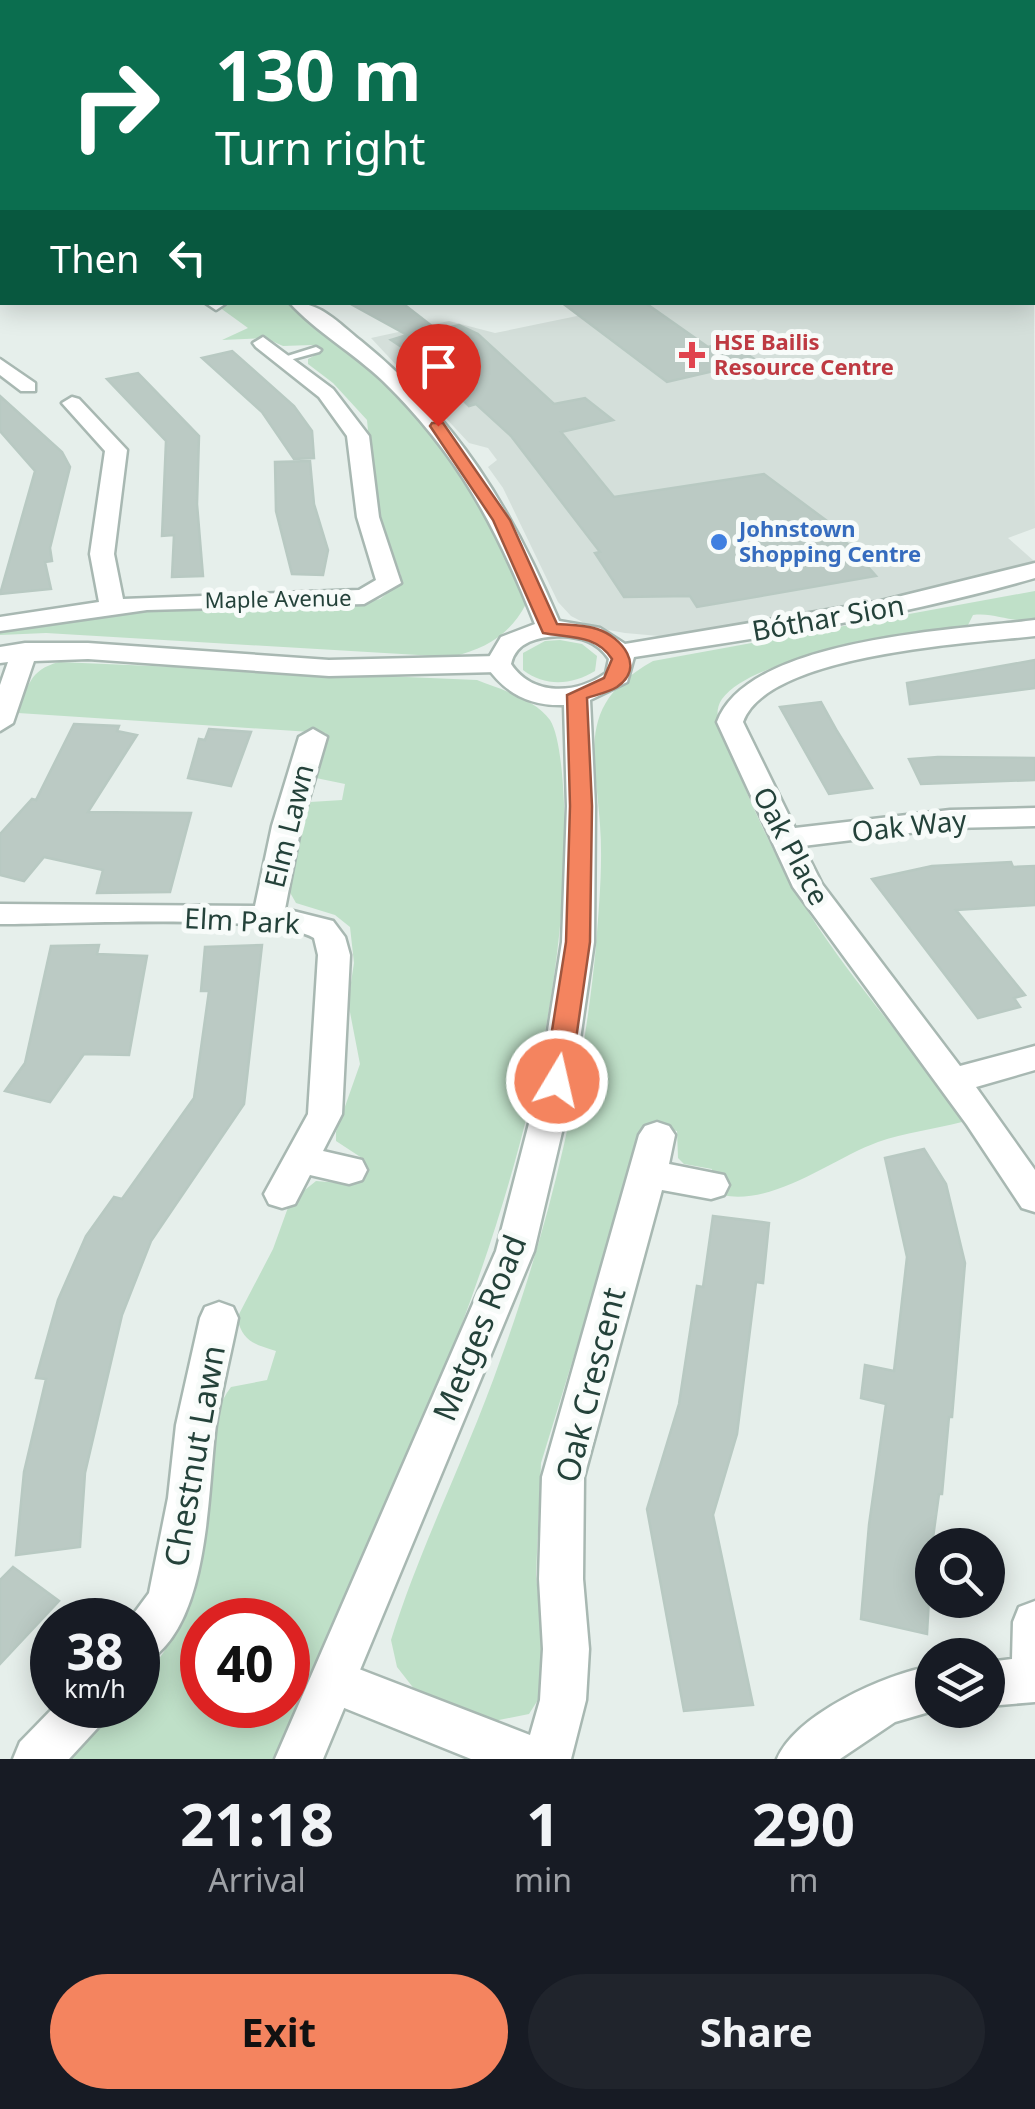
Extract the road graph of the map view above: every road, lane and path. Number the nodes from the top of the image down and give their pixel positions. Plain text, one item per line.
1 (302, 305) edge
2 (262, 343) dead end
3 (316, 350) dead end
4 (286, 358) junction
5 (3, 371) edge
6 (28, 388) dead end
7 (72, 403) dead end
8 (1035, 570) edge
9 (113, 608) junction
10 (0, 624) edge
11 (550, 628) junction
12 (1035, 628) edge
13 (619, 652) junction
14 (12, 653) edge
15 (498, 664) junction
16 (577, 695) junction
17 (0, 723) edge
18 (313, 737) dead end
19 (1035, 817) edge
20 (783, 840) junction
21 (0, 914) edge
22 (269, 917) junction
23 (1035, 1058) edge
24 (952, 1081) junction
25 (657, 1134) dead end
26 (302, 1160) junction
27 (349, 1170) dead end
28 (649, 1174) junction
29 (710, 1184) dead end
30 (282, 1194) dead end
31 (1035, 1198) edge
32 (219, 1318) dead end
33 (160, 1613) edge
34 (1035, 1622) edge
35 (1035, 1680) edge
36 (333, 1681) junction
37 (1005, 1683) edge
38 (915, 1691) edge
39 (66, 1728) edge
40 (36, 1759) edge
41 (299, 1759) edge
42 (530, 1759) edge
43 (547, 1759) edge
44 (801, 1759) edge

1 - 11 street
2 - 4 street, Maple Avenue
3 - 4 lane
4 - 9 street, Maple Avenue
5 - 6 street
7 - 9 street
8 - 13 street, Bóthar Sion
9 - 10 street, Maple Avenue
11 - 13 street
11 - 15 street
12 - 20 street, Oak Place
13 - 16 street
14 - 15 street
14 - 17 street
15 - 16 street
16 - 36 street, Metges Road
18 - 22 street, Elm Lawn
19 - 20 street, Oak Way
20 - 24 street, Oak Place
21 - 22 street, Elm Park
22 - 26 street, Elm Park
23 - 24 street
24 - 31 street, Oak Place
25 - 28 street, Oak Crescent
26 - 27 street
26 - 30 street, Elm Park
28 - 29 street
28 - 43 street, Oak Crescent
32 - 33 street, Chestnut Lawn
34 - 35 street
35 - 37 street
36 - 41 street, Metges Road
36 - 42 street
38 - 44 street
39 - 40 street

